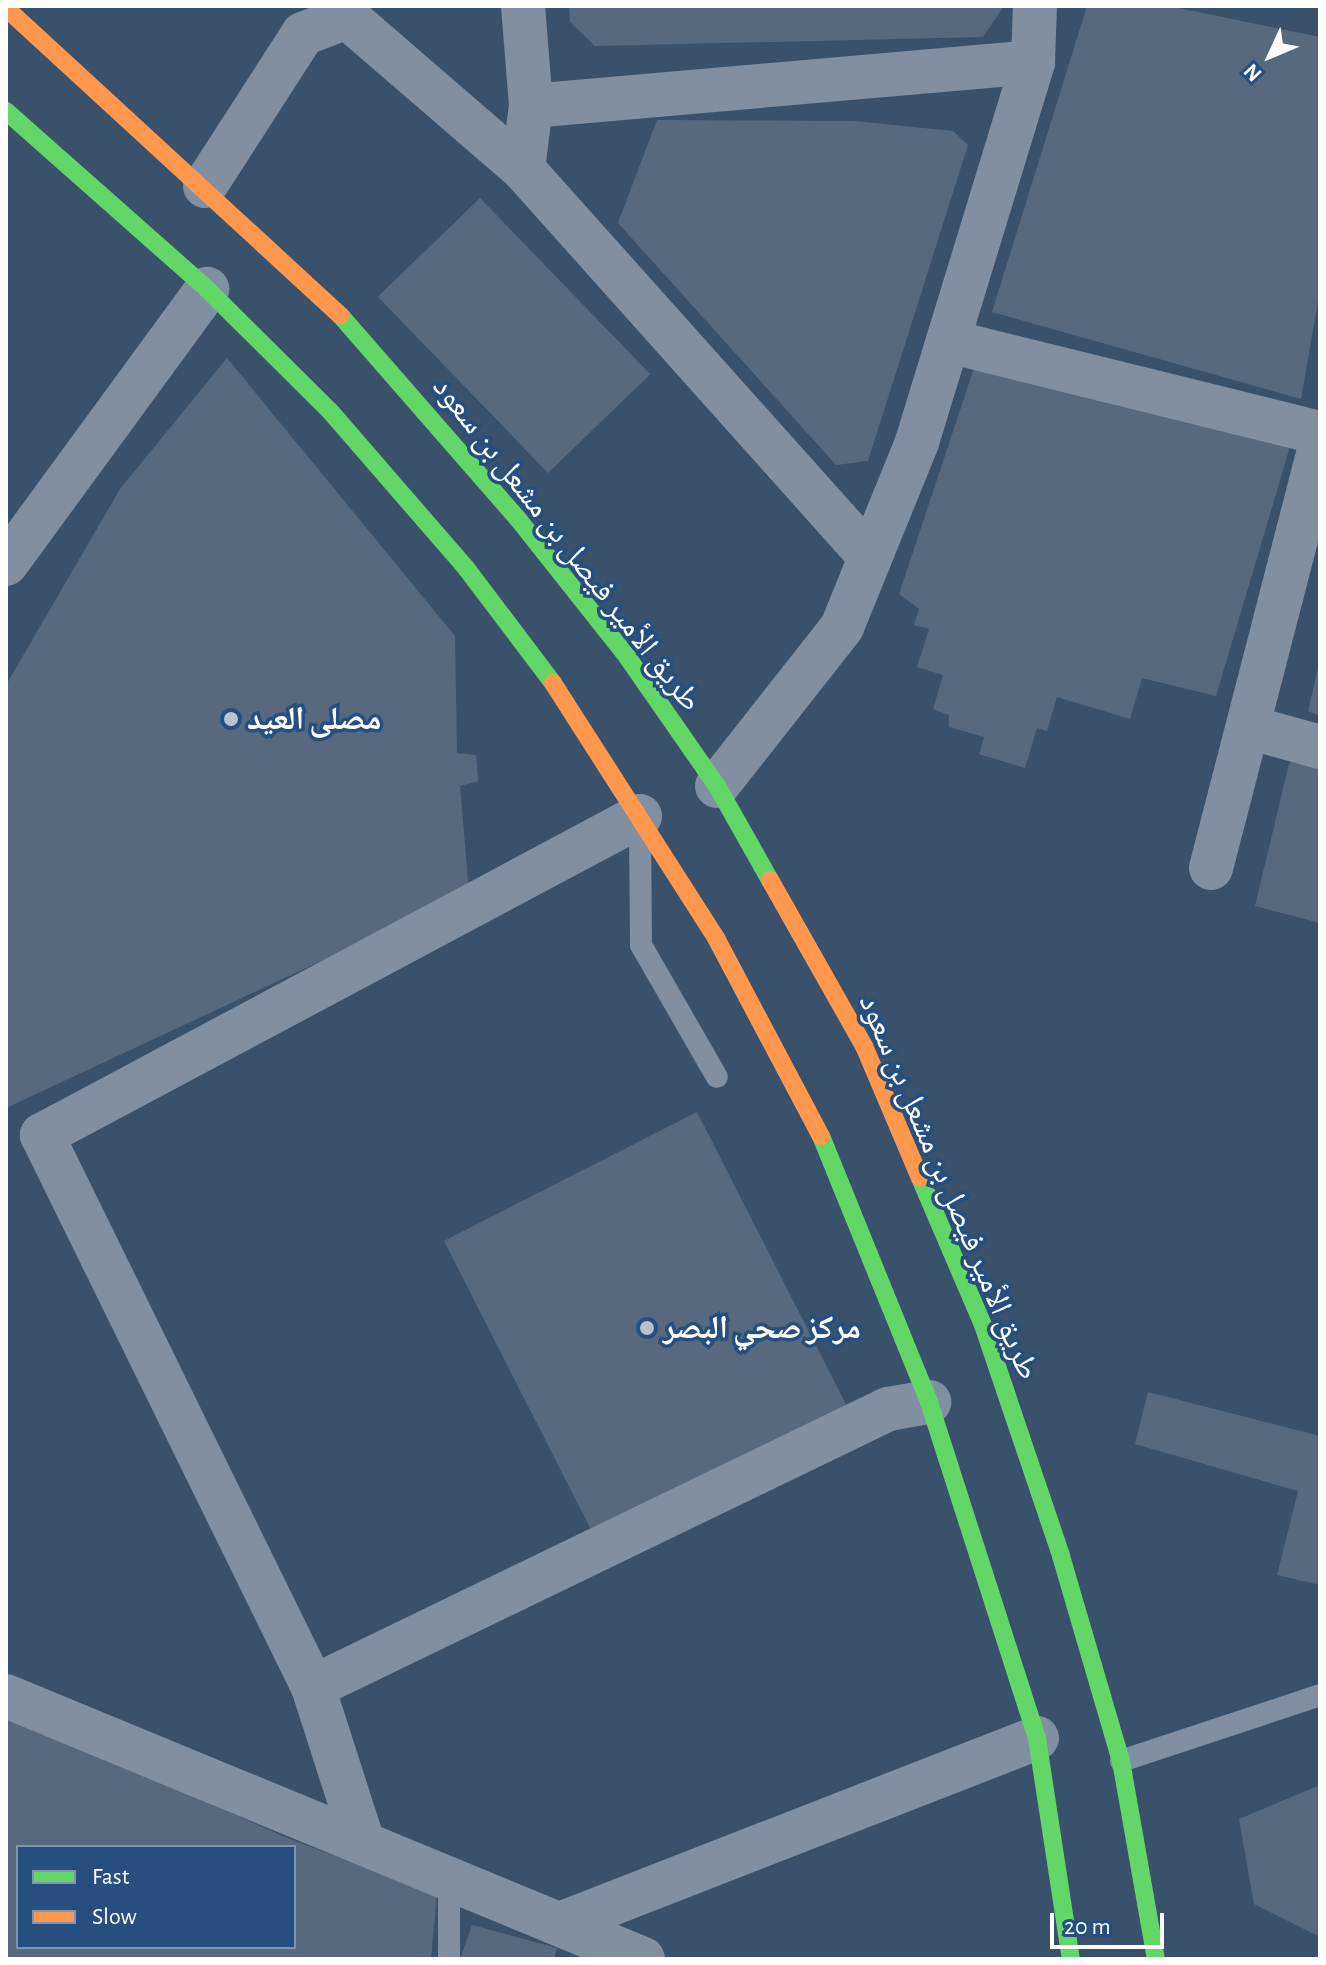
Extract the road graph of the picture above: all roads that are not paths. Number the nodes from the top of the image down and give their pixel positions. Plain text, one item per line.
1 (523, 6) edge
2 (1035, 6) edge
3 (6, 8) edge
4 (1033, 62) junction
5 (531, 106) junction
6 (6, 111) edge
7 (523, 169) junction
8 (205, 186) junction
9 (207, 289) junction
10 (948, 341) junction
11 (1320, 433) edge
12 (1320, 448) edge
13 (870, 557) junction
14 (6, 564) edge
15 (1248, 727) junction
16 (1320, 747) edge
17 (717, 786) junction
18 (640, 816) junction
19 (1211, 868) dead end
20 (717, 1077) dead end
21 (929, 1402) junction
22 (313, 1687) junction
23 (1318, 1689) edge
24 (6, 1696) edge
25 (1037, 1738) junction
26 (1121, 1761) junction
27 (363, 1843) junction
28 (449, 1880) junction
29 (560, 1924) junction
30 (449, 1959) edge
31 (643, 1959) edge
32 (1071, 1959) edge
33 (1156, 1959) edge

1 - 5 street
2 - 4 street
3 - 8 street, طريق الأمير فيصل بن مشعل بن سعود
4 - 5 street
4 - 10 street
5 - 7 street
6 - 9 street
7 - 8 street
7 - 13 street
8 - 17 street, طريق الأمير فيصل بن مشعل بن سعود
9 - 14 street
9 - 18 street
10 - 11 street
10 - 13 street
12 - 15 street
13 - 17 street
15 - 16 street
15 - 19 street
17 - 26 street, طريق الأمير فيصل بن مشعل بن سعود
18 - 20 lane
18 - 21 street
18 - 22 street
21 - 22 street
21 - 25 street
22 - 27 street
23 - 26 lane
24 - 27 street
25 - 29 street
25 - 32 street
26 - 33 street, طريق الأمير فيصل بن مشعل بن سعود
27 - 28 street
28 - 29 street
28 - 30 lane
29 - 31 street

